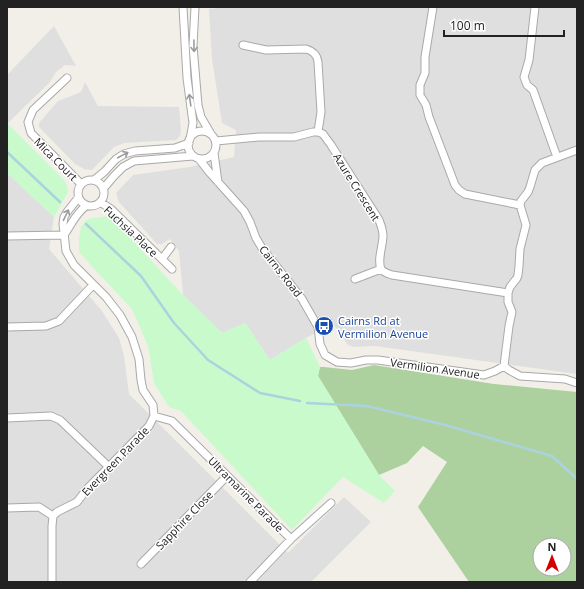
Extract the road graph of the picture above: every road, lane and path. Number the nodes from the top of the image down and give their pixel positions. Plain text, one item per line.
1 (183, 7) edge
2 (195, 7) edge
3 (433, 7) edge
4 (536, 7) edge
5 (243, 45) dead end
6 (67, 78) dead end
7 (318, 132) junction
8 (211, 134) junction
9 (189, 141) junction
10 (216, 141) junction
11 (577, 150) edge
12 (214, 153) junction
13 (196, 157) junction
14 (557, 157) junction
15 (94, 180) junction
16 (218, 182) junction
17 (81, 184) junction
18 (103, 189) junction
19 (78, 198) junction
20 (100, 202) junction
21 (520, 205) junction
22 (86, 206) junction
23 (7, 236) edge
24 (63, 236) junction
25 (171, 247) dead end
26 (162, 259) junction
27 (172, 268) dead end
28 (382, 268) junction
29 (355, 279) dead end
30 (93, 285) junction
31 (508, 293) junction
32 (7, 327) edge
33 (336, 362) joint
34 (504, 366) junction
35 (577, 383) edge
36 (154, 416) junction
37 (7, 418) edge
38 (109, 467) junction
39 (227, 476) junction
40 (331, 503) dead end
41 (7, 508) edge
42 (54, 516) junction
43 (291, 539) junction
44 (142, 564) dead end
45 (52, 582) edge
46 (250, 582) edge

9 -> 1 street
2 -> 8 street
3 - 21 street
4 - 14 street
5 - 7 street
6 - 17 street, Mica Court
7 - 10 street
7 - 28 street, Azure Crescent
8 - 9 street
8 - 10 street
9 - 13 street
15 -> 9 street
10 - 12 street
11 - 14 street
12 - 13 street
12 - 16 street
13 - 16 street, Cairns Road
13 - 18 street
14 - 21 street
15 - 17 street
15 - 18 street
16 - 33 street, Cairns Road
17 - 19 street
18 - 20 street
19 - 22 street
24 -> 19 street, Evergreen Parade
20 - 22 street
20 - 26 street, Fuchsia Place
21 - 31 street
22 - 24 street
23 - 24 street
24 - 30 street, Evergreen Parade
25 - 26 street, Fuchsia Place
26 - 27 street, Fuchsia Place
28 - 29 street
28 - 31 street
30 - 32 street
30 - 36 street, Evergreen Parade
31 - 34 street
33 - 34 street, Vermilion Avenue
34 - 35 street
36 - 38 street, Evergreen Parade
36 - 39 street, Ultramarine Parade
37 - 38 street
38 - 42 street, Evergreen Parade
39 - 43 street, Ultramarine Parade
39 - 44 street, Sapphire Close
40 - 43 street
41 - 42 street
42 - 45 street
43 - 46 street, Ultramarine Parade

